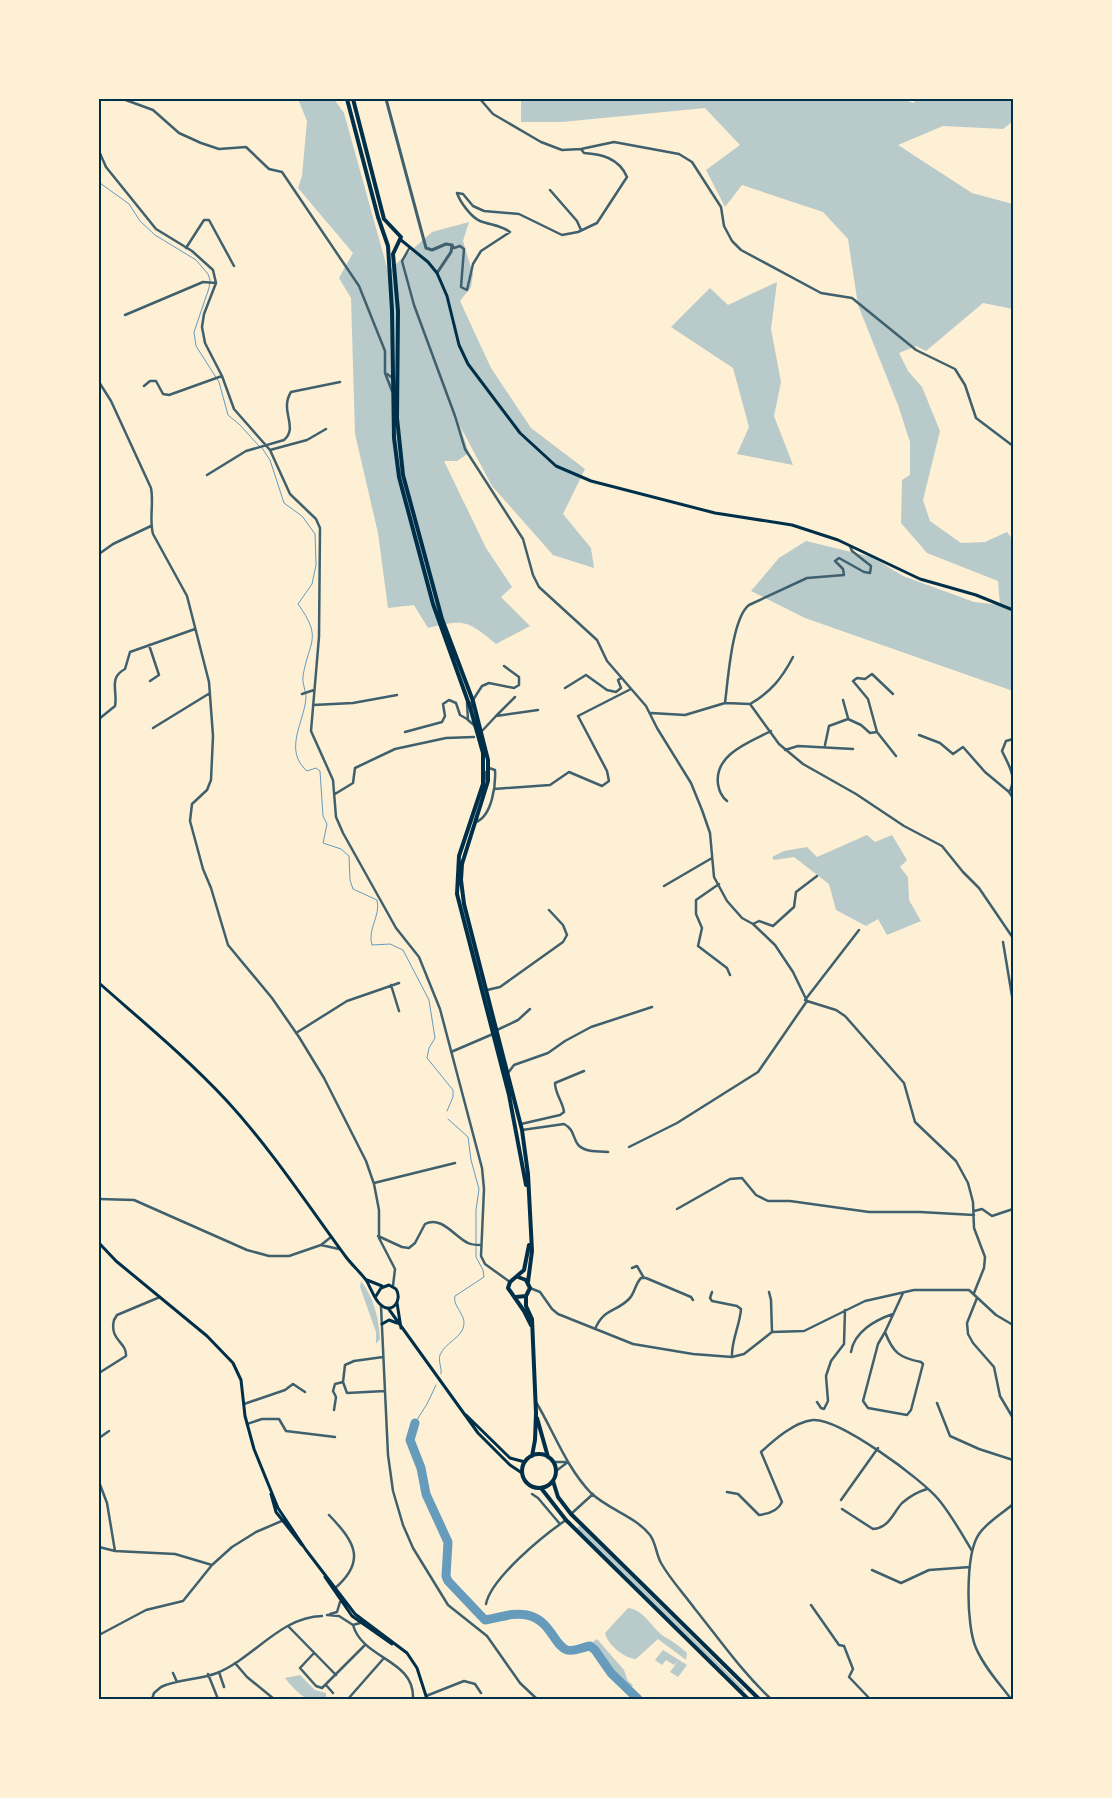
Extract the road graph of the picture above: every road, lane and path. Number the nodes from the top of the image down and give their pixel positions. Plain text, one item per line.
1 (123, 99) edge
2 (138, 99) edge
3 (347, 99) edge
4 (354, 99) edge
5 (386, 99) edge
6 (480, 99) edge
7 (136, 104) junction
8 (581, 149) junction
9 (99, 151) edge
10 (550, 190) dead end
11 (582, 230) junction
12 (393, 231) junction
13 (385, 235) junction
14 (398, 243) junction
15 (452, 245) junction
16 (388, 246) junction
17 (409, 246) junction
18 (186, 248) junction
19 (234, 266) dead end
20 (437, 273) junction
21 (214, 283) junction
22 (125, 316) dead end
23 (398, 364) junction
24 (385, 373) junction
25 (218, 377) junction
26 (392, 380) junction
27 (99, 382) edge
28 (340, 382) dead end
29 (144, 386) dead end
30 (397, 398) junction
31 (326, 428) dead end
32 (265, 444) junction
33 (1013, 446) edge
34 (270, 450) junction
35 (206, 475) dead end
36 (151, 526) junction
37 (850, 545) junction
38 (99, 554) edge
39 (1013, 610) edge
40 (195, 629) junction
41 (149, 645) junction
42 (793, 657) dead end
43 (504, 666) dead end
44 (458, 674) junction
45 (621, 678) junction
46 (150, 681) dead end
47 (565, 688) dead end
48 (631, 688) junction
49 (314, 690) junction
50 (210, 693) junction
51 (302, 694) dead end
52 (893, 694) dead end
53 (397, 696) dead end
54 (466, 696) junction
55 (515, 696) dead end
56 (843, 700) dead end
57 (472, 701) junction
58 (725, 703) junction
59 (750, 704) junction
60 (313, 705) junction
61 (538, 710) dead end
62 (650, 713) junction
63 (496, 716) junction
64 (473, 717) junction
65 (99, 719) edge
66 (467, 719) junction
67 (848, 719) junction
68 (476, 726) junction
69 (153, 728) dead end
70 (482, 730) junction
71 (771, 731) junction
72 (405, 732) dead end
73 (877, 732) junction
74 (919, 735) dead end
75 (474, 737) dead end
76 (1012, 738) edge
77 (482, 746) junction
78 (825, 746) junction
79 (853, 749) dead end
80 (785, 750) junction
81 (483, 753) junction
82 (896, 756) dead end
83 (488, 768) junction
84 (483, 784) junction
85 (494, 789) junction
86 (1009, 792) junction
87 (335, 794) junction
88 (1013, 798) edge
89 (727, 801) dead end
90 (474, 823) junction
91 (712, 858) junction
92 (817, 876) dead end
93 (719, 884) junction
94 (664, 886) dead end
95 (549, 910) dead end
96 (753, 924) junction
97 (859, 930) dead end
98 (1013, 938) edge
99 (1003, 942) dead end
100 (730, 975) dead end
101 (99, 983) edge
102 (399, 983) dead end
103 (391, 986) junction
104 (486, 990) junction
105 (483, 994) junction
106 (807, 1001) junction
107 (1013, 1002) edge
108 (652, 1007) dead end
109 (530, 1009) dead end
110 (400, 1011) dead end
111 (495, 1032) junction
112 (296, 1033) junction
113 (451, 1052) junction
114 (584, 1071) dead end
115 (508, 1072) junction
116 (521, 1124) junction
117 (522, 1130) junction
118 (629, 1147) dead end
119 (608, 1152) dead end
120 (455, 1163) dead end
121 (374, 1183) junction
122 (528, 1197) junction
123 (99, 1200) edge
124 (677, 1209) dead end
125 (1013, 1209) edge
126 (974, 1211) junction
127 (974, 1215) junction
128 (378, 1236) junction
129 (332, 1237) junction
130 (530, 1238) junction
131 (388, 1241) junction
132 (99, 1242) edge
133 (321, 1245) junction
134 (481, 1245) junction
135 (384, 1247) junction
136 (341, 1250) junction
137 (632, 1268) dead end
138 (518, 1277) junction
139 (644, 1278) junction
140 (366, 1280) junction
141 (510, 1282) junction
142 (528, 1282) junction
143 (383, 1286) junction
144 (392, 1286) junction
145 (530, 1288) junction
146 (712, 1292) dead end
147 (769, 1292) dead end
148 (903, 1293) junction
149 (974, 1293) junction
150 (160, 1296) junction
151 (376, 1296) junction
152 (526, 1296) junction
153 (515, 1297) junction
154 (977, 1298) junction
155 (693, 1300) dead end
156 (397, 1303) junction
157 (381, 1306) junction
158 (388, 1308) junction
159 (845, 1310) junction
160 (894, 1313) junction
161 (398, 1323) junction
162 (382, 1324) junction
163 (1013, 1325) edge
164 (532, 1327) junction
165 (401, 1328) junction
166 (595, 1329) junction
167 (772, 1332) junction
168 (885, 1332) junction
169 (851, 1352) dead end
170 (383, 1357) junction
171 (732, 1357) junction
172 (99, 1373) edge
173 (343, 1382) junction
174 (385, 1391) junction
175 (305, 1392) dead end
176 (534, 1398) junction
177 (817, 1402) dead end
178 (938, 1403) dead end
179 (244, 1404) junction
180 (334, 1410) dead end
181 (536, 1414) junction
182 (465, 1415) junction
183 (1013, 1418) edge
184 (247, 1424) junction
185 (109, 1431) dead end
186 (335, 1437) dead end
187 (99, 1438) edge
188 (878, 1448) junction
189 (532, 1456) junction
190 (548, 1457) junction
191 (1013, 1460) edge
192 (525, 1462) junction
193 (553, 1462) junction
194 (568, 1462) junction
195 (556, 1471) junction
196 (522, 1473) junction
197 (553, 1481) junction
198 (99, 1482) edge
199 (541, 1488) junction
200 (927, 1489) junction
201 (727, 1492) dead end
202 (532, 1494) dead end
203 (593, 1494) junction
204 (841, 1500) dead end
205 (1013, 1504) edge
206 (842, 1509) dead end
207 (571, 1514) junction
208 (329, 1515) dead end
209 (284, 1520) junction
210 (566, 1520) junction
211 (560, 1524) junction
212 (99, 1547) edge
213 (115, 1551) junction
214 (972, 1551) junction
215 (212, 1565) junction
216 (970, 1567) junction
217 (872, 1570) dead end
218 (333, 1589) junction
219 (340, 1602) junction
220 (486, 1604) dead end
221 (811, 1605) dead end
222 (322, 1616) dead end
223 (360, 1623) junction
224 (353, 1625) junction
225 (288, 1626) junction
226 (99, 1635) edge
227 (365, 1645) junction
228 (401, 1649) junction
229 (314, 1653) junction
230 (384, 1658) junction
231 (235, 1662) junction
232 (219, 1672) junction
233 (173, 1673) dead end
234 (208, 1674) junction
235 (336, 1675) junction
236 (177, 1682) junction
237 (326, 1685) junction
238 (224, 1688) dead end
239 (481, 1692) dead end
240 (333, 1693) dead end
241 (427, 1698) edge
242 (152, 1699) edge
243 (218, 1699) edge
244 (274, 1699) edge
245 (348, 1699) edge
246 (413, 1699) edge
247 (537, 1699) edge
248 (748, 1699) edge
249 (759, 1699) edge
250 (771, 1699) edge
251 (870, 1699) edge
252 (1011, 1699) edge

1 - 7 street
2 - 7 street
3 - 13 main road
4 - 12 main road
5 - 15 street
6 - 8 street
7 - 24 street
8 - 11 street
8 - 33 street
9 - 18 street
10 - 11 street
11 - 15 street
12 - 13 main road
12 - 14 main road
13 - 16 main road
14 - 16 main road
14 - 17 main road
14 - 23 main road
15 - 20 street
16 - 26 main road
17 - 20 main road
17 - 45 street
18 - 19 street
18 - 21 street
20 - 37 main road
21 - 22 street
21 - 25 street
23 - 26 street
23 - 30 main road
24 - 26 street
24 - 26 street
25 - 29 street
25 - 32 street
26 - 30 street
26 - 44 main road
27 - 36 street
28 - 32 street
30 - 57 main road
31 - 34 street
32 - 34 street
32 - 35 street
34 - 49 street
36 - 38 street
36 - 40 street
37 - 39 main road
37 - 58 street
40 - 41 street
40 - 50 street
41 - 46 street
41 - 65 street
42 - 59 street
43 - 57 street
44 - 54 main road
44 - 57 street
45 - 47 street
45 - 48 street
48 - 62 street
48 - 85 street
49 - 51 street
49 - 60 street
50 - 69 street
50 - 112 street
52 - 73 street
53 - 60 street
54 - 64 main road
54 - 66 street
55 - 63 street
56 - 67 street
57 - 64 street
57 - 70 main road
58 - 59 street
58 - 62 street
59 - 71 street
60 - 87 street
61 - 63 street
62 - 91 street
63 - 70 street
64 - 68 main road
64 - 70 street
66 - 68 street
66 - 72 street
67 - 73 street
67 - 78 street
68 - 77 main road
70 - 77 street
70 - 83 main road
71 - 80 street
71 - 89 street
73 - 82 street
74 - 86 street
75 - 87 street
76 - 86 street
77 - 81 main road
78 - 79 street
78 - 80 street
80 - 98 street
81 - 83 street
81 - 84 main road
83 - 84 street
83 - 85 street
83 - 90 main road
84 - 105 main road
85 - 90 street
86 - 88 street
87 - 113 street
90 - 104 main road
91 - 93 street
91 - 94 street
92 - 96 street
93 - 96 street
93 - 100 street
95 - 104 street
96 - 106 street
97 - 106 street
99 - 107 street
101 - 129 main road
102 - 103 street
103 - 110 street
103 - 112 street
104 - 105 street
104 - 111 main road
105 - 111 main road
106 - 118 street
106 - 126 street
108 - 115 street
109 - 111 street
111 - 113 street
111 - 115 main road
111 - 122 main road
112 - 121 street
113 - 134 street
114 - 116 street
115 - 116 main road
116 - 117 main road
117 - 119 street
117 - 122 main road
120 - 121 street
121 - 128 street
122 - 130 main road
123 - 133 street
124 - 127 street
125 - 126 street
126 - 127 street
127 - 149 street
128 - 131 street
128 - 135 street
129 - 133 street
129 - 136 main road
130 - 138 main road
130 - 142 main road
131 - 134 street
131 - 135 street
132 - 150 main road
133 - 136 street
134 - 141 street
135 - 144 street
136 - 140 main road
137 - 139 street
138 - 141 main road
138 - 142 main road
139 - 155 street
139 - 166 street
140 - 143 main road
140 - 151 main road
141 - 153 main road
142 - 145 main road
143 - 144 main road
143 - 151 main road
144 - 156 main road
145 - 152 main road
145 - 166 street
146 - 171 street
147 - 167 street
148 - 149 street
148 - 159 street
148 - 160 street
149 - 154 street
150 - 172 street
150 - 179 main road
151 - 157 main road
152 - 153 main road
152 - 164 main road
153 - 164 main road
154 - 163 street
154 - 183 street
156 - 158 main road
156 - 165 main road
157 - 158 main road
157 - 162 street
158 - 161 main road
159 - 167 street
159 - 177 street
160 - 168 street
160 - 169 street
161 - 162 main road
161 - 165 main road
162 - 170 street
164 - 176 main road
165 - 182 main road
166 - 171 street
167 - 171 street
168 - 168 street
170 - 173 street
170 - 174 street
173 - 174 street
173 - 180 street
174 - 247 street
175 - 179 street
176 - 181 main road
176 - 194 street
178 - 191 street
179 - 184 main road
181 - 189 main road
181 - 190 main road
182 - 192 main road
182 - 196 main road
184 - 186 street
184 - 209 main road
185 - 187 street
188 - 200 street
188 - 201 street
188 - 204 street
189 - 190 main road
189 - 192 main road
190 - 193 main road
192 - 196 main road
193 - 194 street
193 - 195 main road
194 - 195 street
194 - 203 street
195 - 197 main road
196 - 199 main road
197 - 199 main road
197 - 207 main road
198 - 213 street
199 - 210 main road
200 - 206 street
200 - 214 street
202 - 211 street
203 - 207 street
203 - 250 street
205 - 214 street
207 - 249 main road
208 - 218 street
209 - 215 street
209 - 218 main road
210 - 211 street
210 - 248 main road
211 - 220 street
212 - 213 street
213 - 215 street
214 - 216 street
215 - 226 street
216 - 217 street
216 - 252 street
218 - 219 main road
218 - 228 main road
219 - 223 main road
219 - 224 street
221 - 251 street
222 - 225 street
223 - 224 street
223 - 228 main road
224 - 227 street
225 - 229 street
225 - 231 street
227 - 230 street
227 - 235 street
228 - 241 main road
229 - 235 street
229 - 237 street
230 - 245 street
230 - 246 street
231 - 232 street
231 - 244 street
232 - 234 street
232 - 238 street
233 - 236 street
234 - 236 street
234 - 243 street
235 - 237 street
236 - 242 street
237 - 240 street
239 - 241 street

